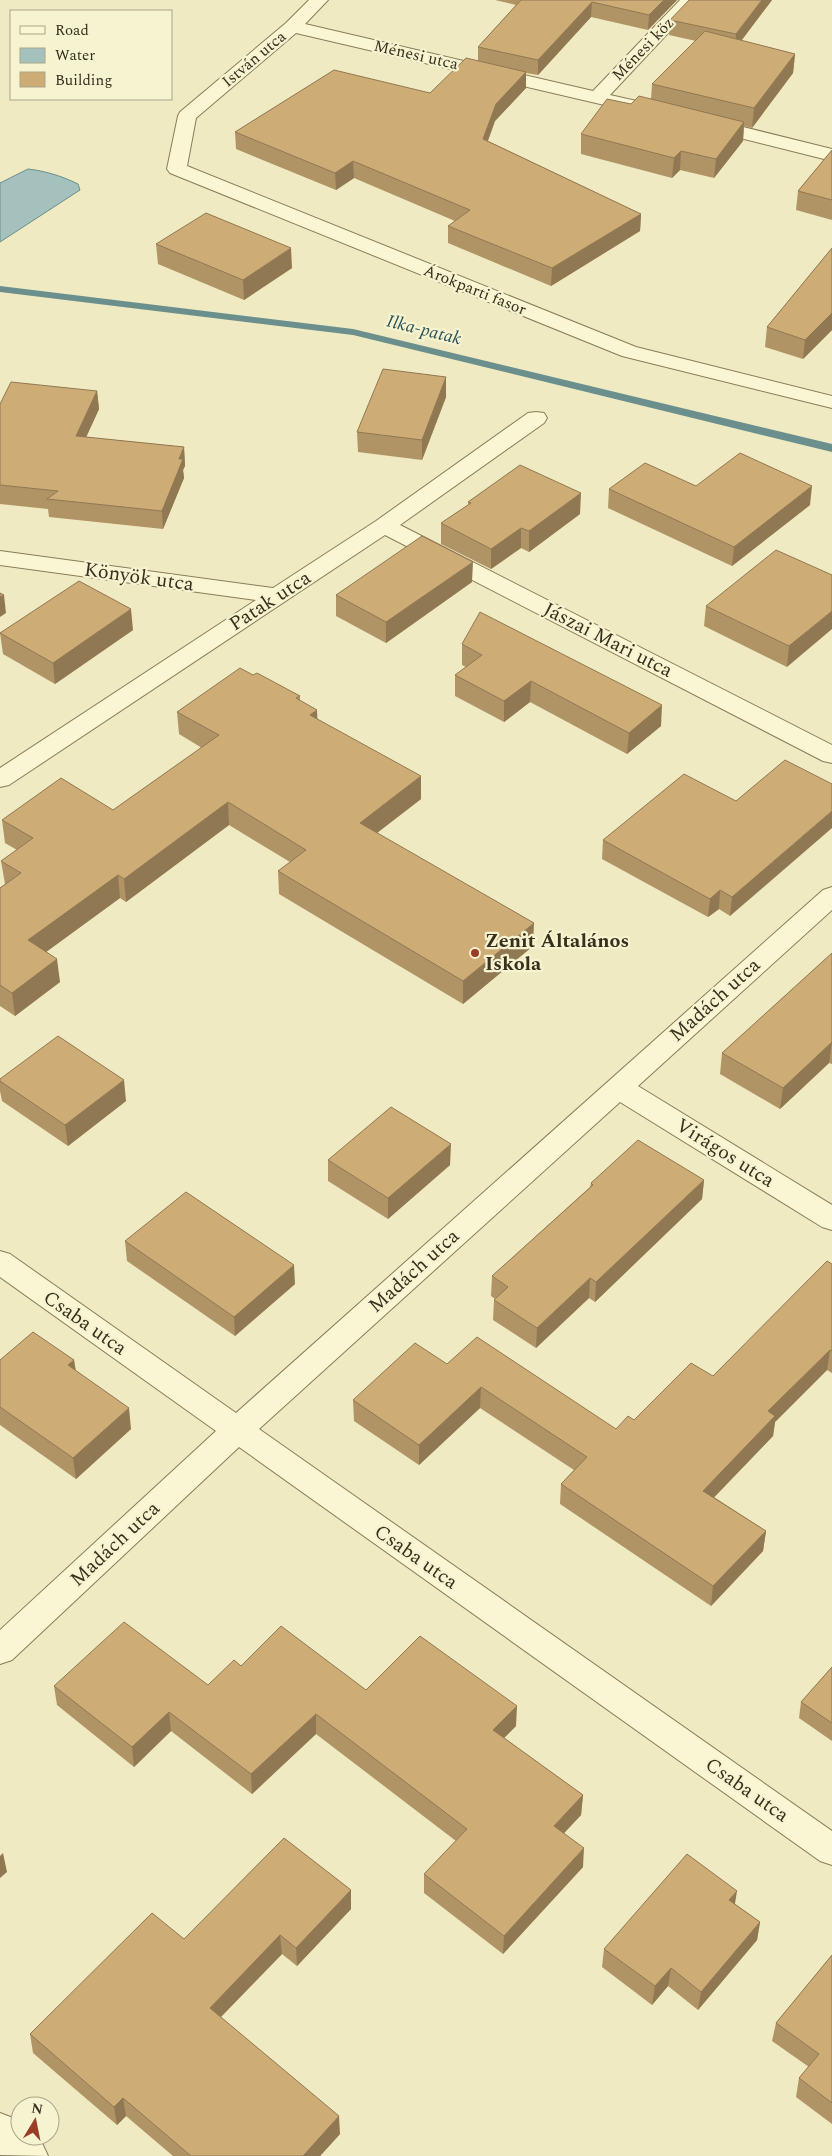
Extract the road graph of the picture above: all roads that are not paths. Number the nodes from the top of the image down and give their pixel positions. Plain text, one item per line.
1 (319, 0) edge
2 (690, 0) edge
3 (292, 27) junction
4 (597, 97) junction
5 (663, 113) edge
6 (187, 116) joint
7 (691, 120) edge
8 (832, 155) edge
9 (832, 402) edge
10 (536, 418) dead end
11 (384, 526) junction
12 (0, 558) edge
13 (277, 596) junction
14 (832, 755) edge
15 (0, 779) edge
16 (832, 896) edge
17 (618, 1088) junction
18 (832, 1219) edge
19 (0, 1262) edge
20 (237, 1430) junction
21 (0, 1650) edge
22 (832, 1850) edge
23 (0, 2131) edge
24 (29, 2156) edge

1 - 3 street, István utca
2 - 4 street, Ménesi köz
3 - 4 street, Ménesi utca
3 - 6 street, István utca
4 - 5 street, Ménesi utca
6 - 9 street, Árokparti fasor
7 - 8 street
10 - 11 street, Patak utca
11 - 13 street, Patak utca
11 - 14 street, Jászai Mari utca
12 - 13 street, Könyök utca
13 - 15 street, Patak utca
16 - 17 street, Madách utca
17 - 18 street, Virágos utca
17 - 20 street, Madách utca
19 - 20 street, Csaba utca
20 - 21 street, Madách utca
20 - 22 street, Csaba utca
23 - 24 street

